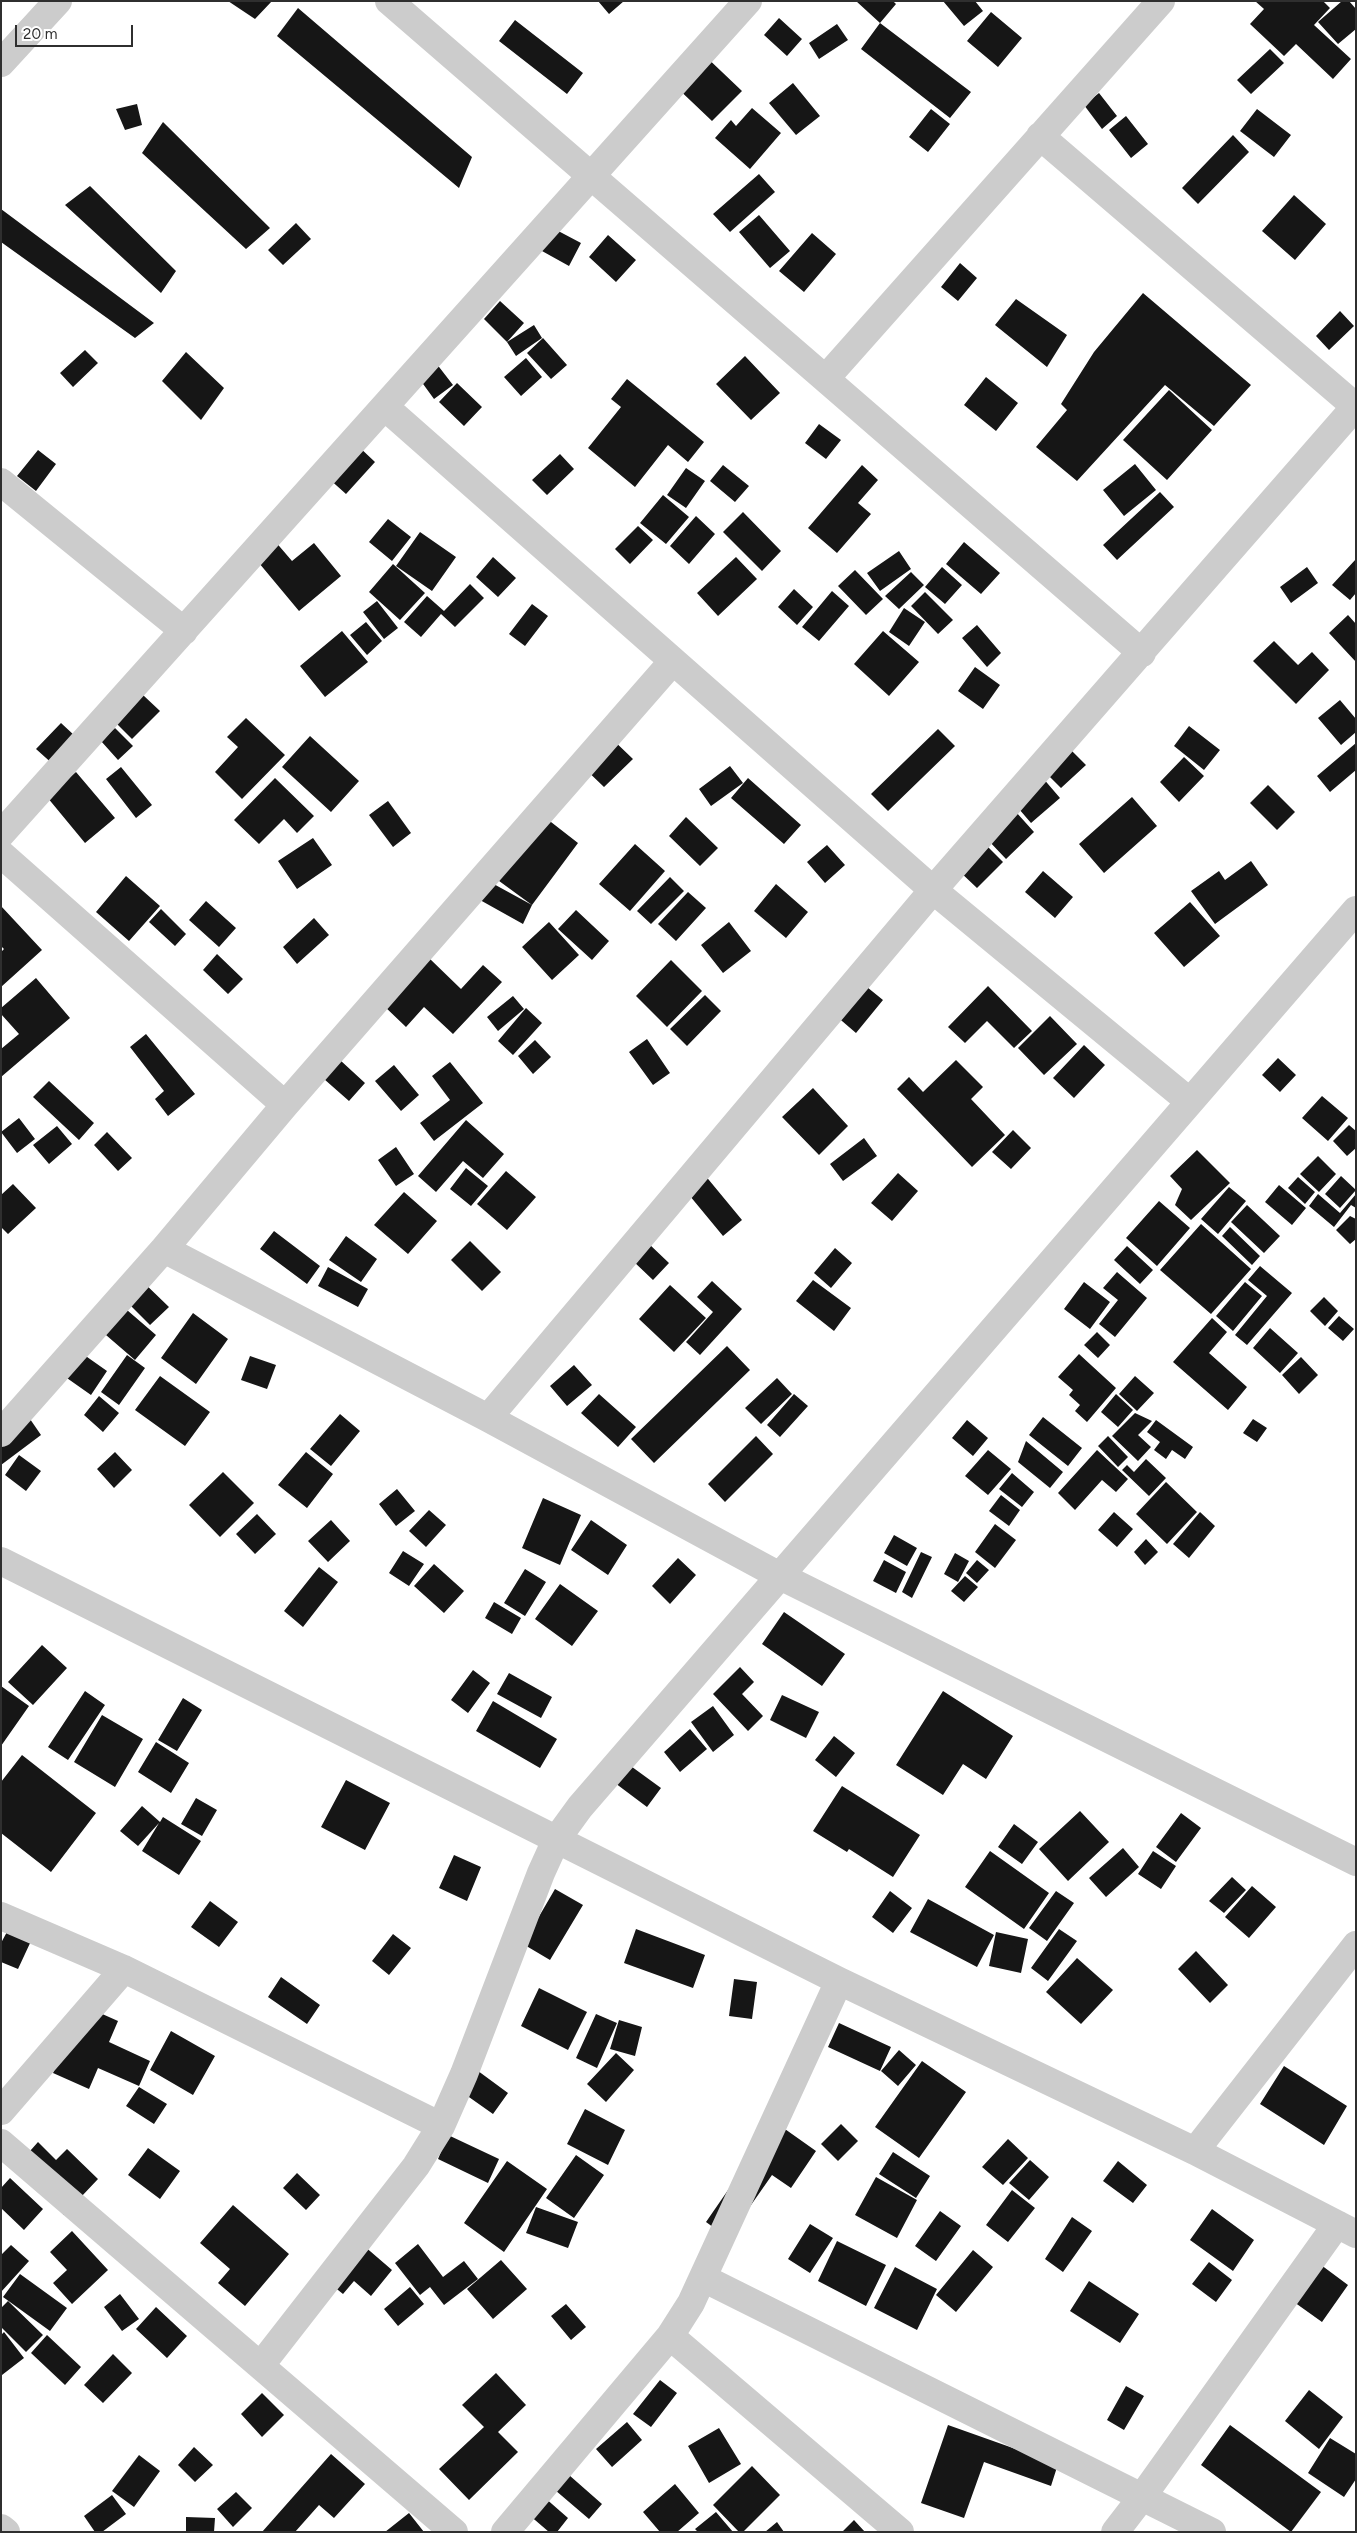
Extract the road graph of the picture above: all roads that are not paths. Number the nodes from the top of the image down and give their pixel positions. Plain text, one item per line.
1 (58, 1) edge
2 (389, 1) edge
3 (748, 1) edge
4 (1161, 1) edge
5 (1, 63) edge
6 (1040, 136) junction
7 (591, 176) junction
8 (826, 378) junction
9 (1355, 407) edge
10 (385, 408) junction
11 (1, 482) edge
12 (184, 631) junction
13 (1142, 653) junction
14 (673, 661) junction
15 (1, 834) edge
16 (1, 854) edge
17 (933, 890) junction
18 (1351, 926) edge
19 (1188, 1101) junction
20 (285, 1104) junction
21 (164, 1249) junction
22 (488, 1418) junction
23 (1, 1433) edge
24 (1, 1561) edge
25 (780, 1576) junction
26 (556, 1840) junction
27 (1356, 1862) edge
28 (1, 1916) edge
29 (1356, 1945) edge
30 (124, 1969) junction
31 (839, 1981) junction
32 (1, 2111) edge
33 (441, 2126) junction
34 (1, 2144) edge
35 (1195, 2151) junction
36 (1347, 2229) edge
37 (703, 2278) junction
38 (670, 2336) junction
39 (261, 2365) junction
40 (1142, 2497) junction
41 (1, 2528) edge
42 (6, 2532) edge
43 (454, 2532) edge
44 (505, 2532) edge
45 (900, 2532) edge
46 (1115, 2532) edge
47 (1212, 2532) edge

1 - 5 street
2 - 7 street
3 - 7 street
4 - 6 street
6 - 8 street
6 - 9 street
7 - 8 street
7 - 10 street
8 - 13 street
9 - 13 street
10 - 12 street
10 - 14 street
11 - 12 street
12 - 15 street
13 - 17 street
14 - 17 street
14 - 20 street
16 - 20 street
17 - 19 street
17 - 22 street
18 - 19 street
19 - 25 street
20 - 21 street
21 - 22 street
21 - 23 street
22 - 25 street
24 - 26 street
25 - 26 street
25 - 27 street
26 - 31 street
26 - 33 street
28 - 30 street
29 - 35 street
30 - 32 street
30 - 33 street
31 - 35 street
31 - 37 street
33 - 39 street
34 - 39 street
35 - 36 street
36 - 40 street
37 - 38 street
37 - 40 street
38 - 44 street
38 - 45 street
39 - 43 street
40 - 46 street
40 - 47 street
41 - 42 street

